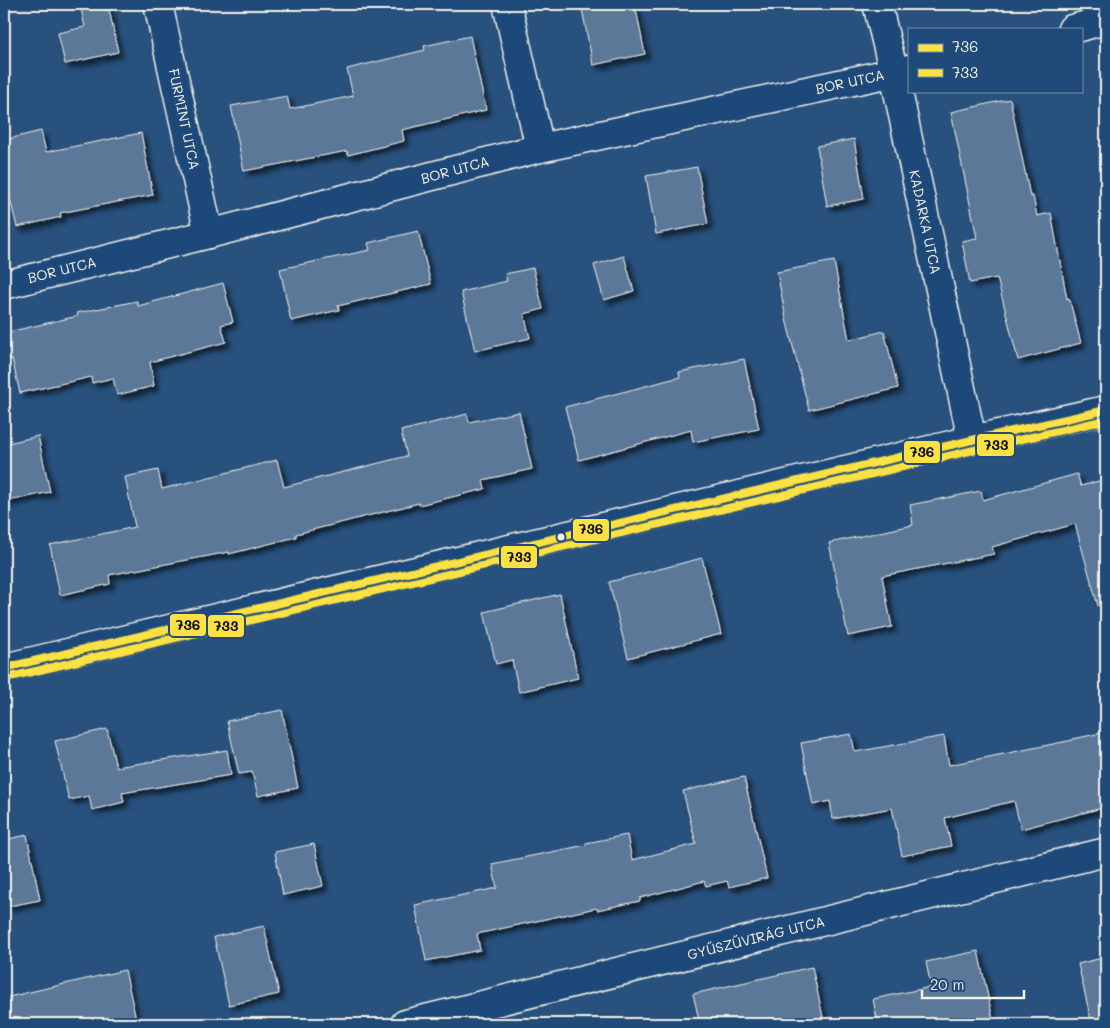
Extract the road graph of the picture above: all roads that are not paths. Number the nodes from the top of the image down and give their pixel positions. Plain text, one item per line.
1 (158, 4) edge
2 (507, 4) edge
3 (877, 4) edge
4 (1106, 20) edge
5 (1076, 28) edge
6 (901, 71) edge
7 (540, 148) junction
8 (209, 234) junction
9 (4, 284) edge
10 (1106, 410) edge
11 (972, 440) junction
12 (4, 668) edge
13 (1106, 852) edge
14 (405, 1024) edge

1 - 8 street, FURMINT UTCA
2 - 7 street
3 - 6 street, KADARKA UTCA
4 - 5 street
6 - 7 street, BOR UTCA
6 - 11 street, KADARKA UTCA
7 - 8 street, BOR UTCA
8 - 9 street, BOR UTCA
10 - 11 street
11 - 12 street
13 - 14 street, GYŰSZŰVIRÁG UTCA

